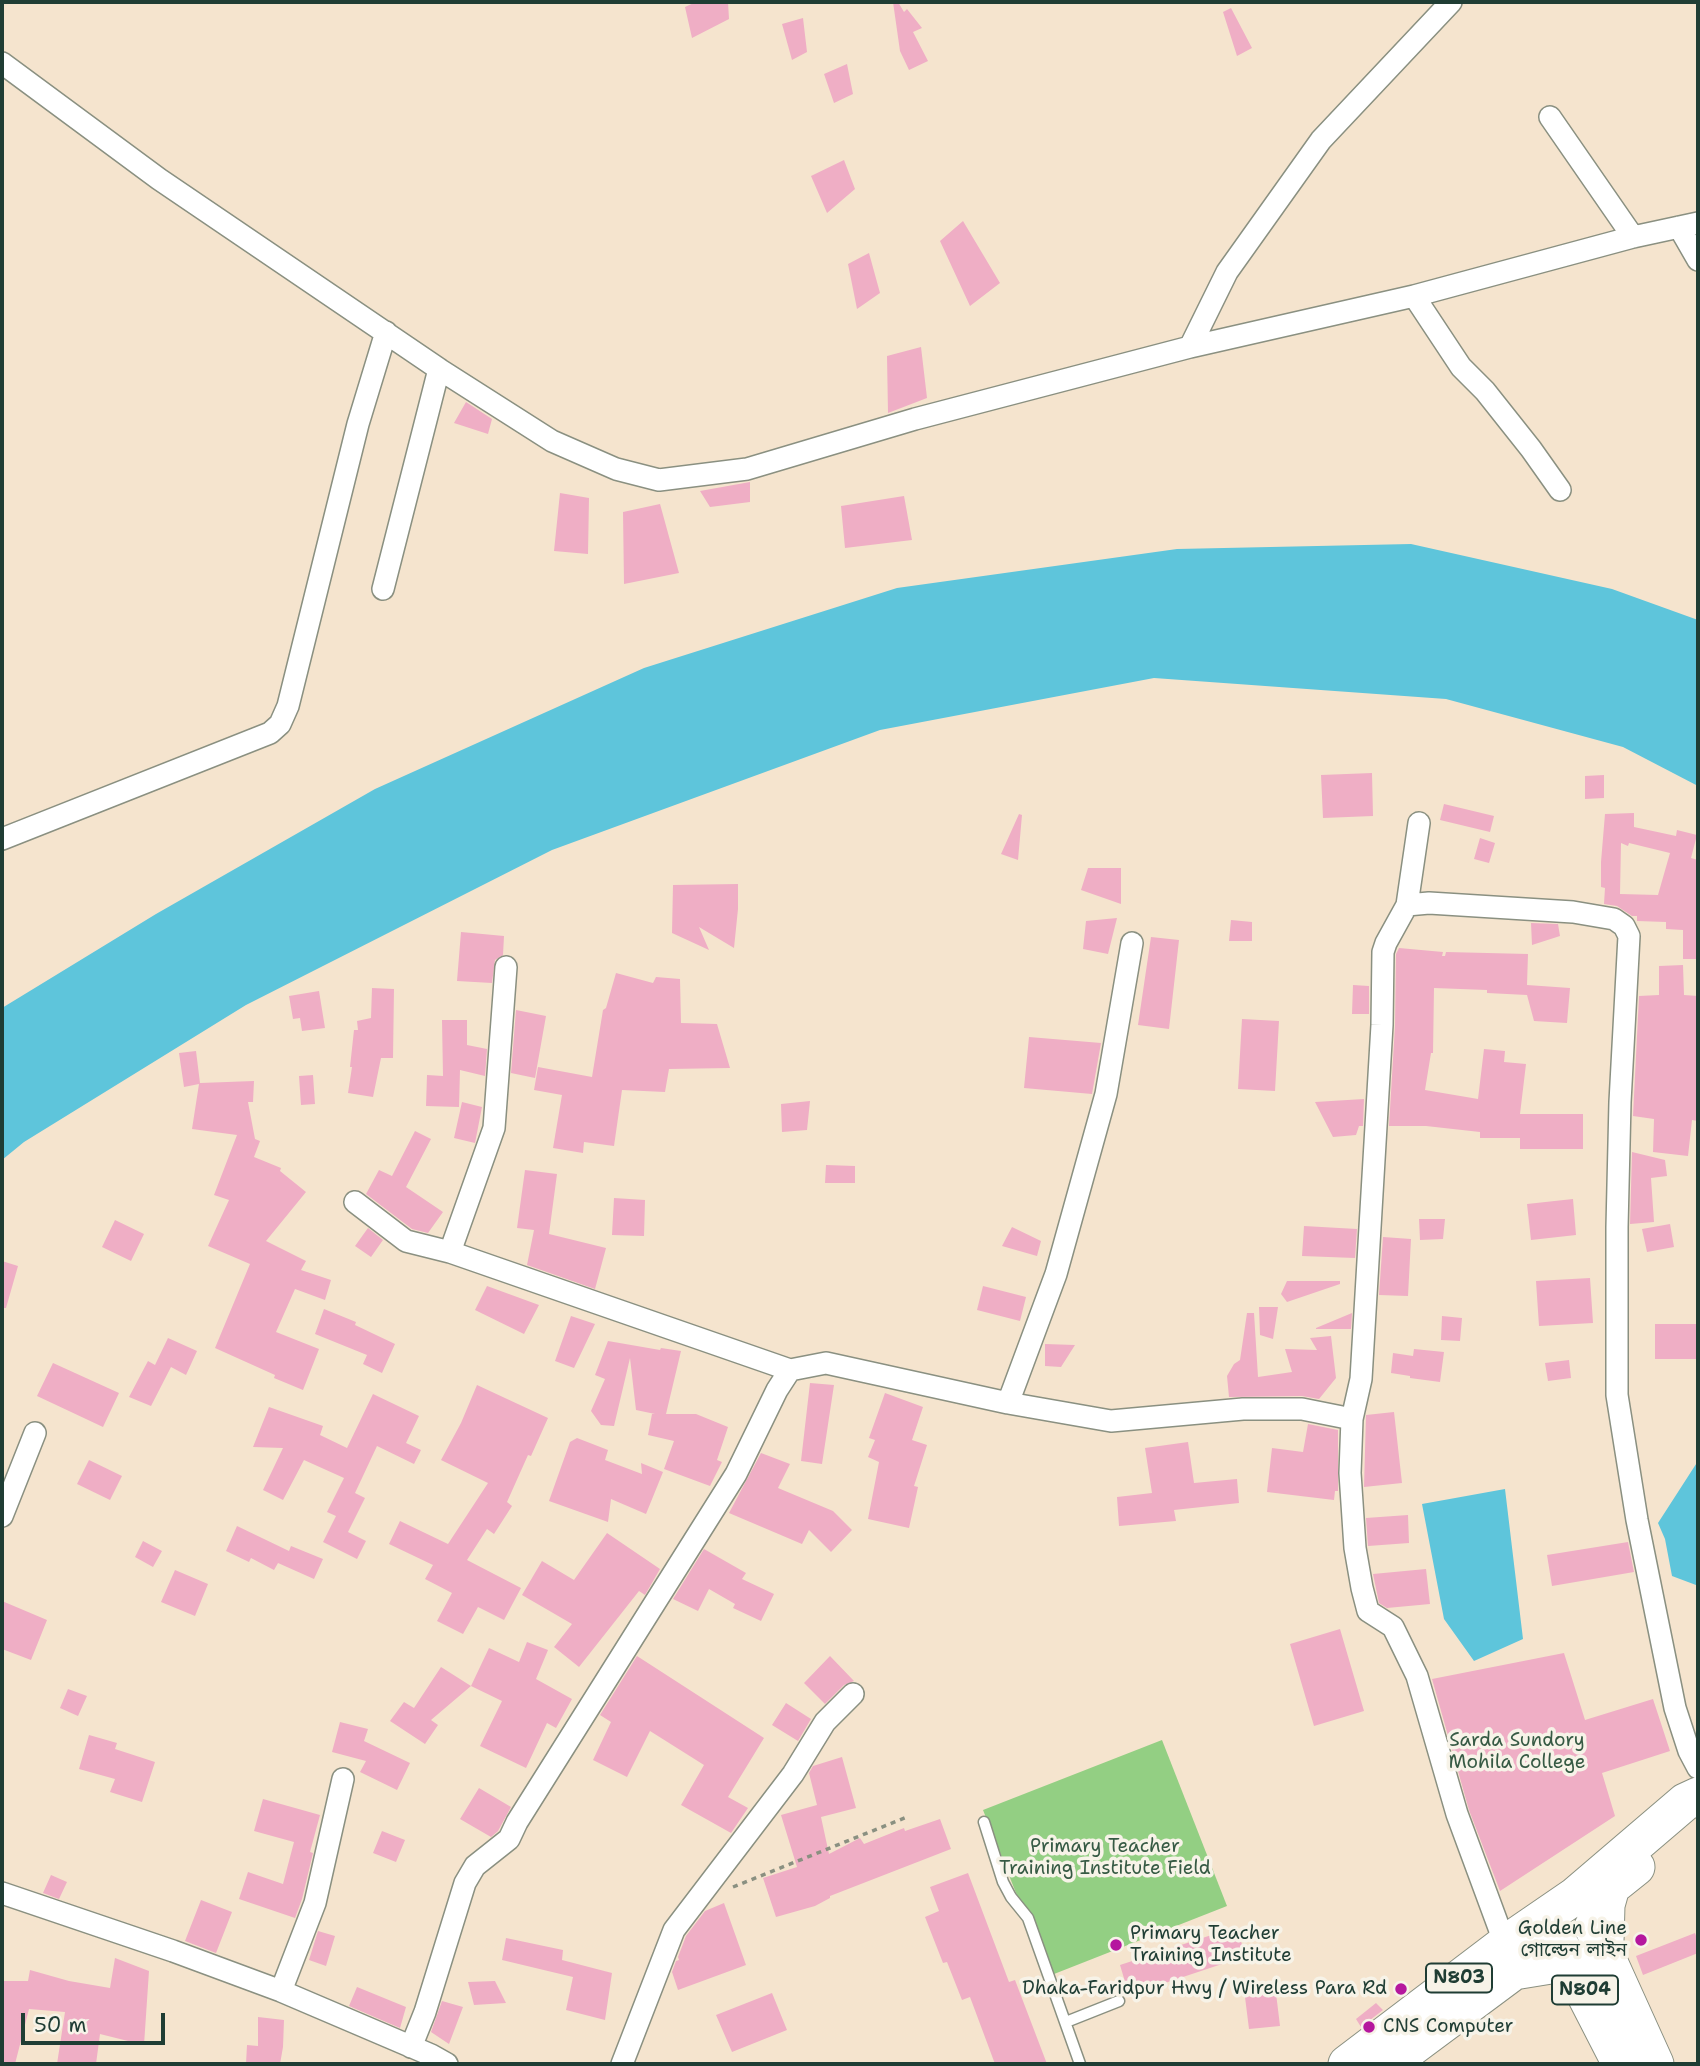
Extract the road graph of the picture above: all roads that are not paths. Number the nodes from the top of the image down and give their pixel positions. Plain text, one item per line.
1 (1451, 2) edge
2 (2, 63) edge
3 (1550, 117) dead end
4 (1688, 225) edge
5 (1633, 237) junction
6 (1698, 260) edge
7 (1414, 296) junction
8 (386, 332) junction
9 (1190, 347) junction
10 (439, 369) junction
11 (1560, 490) dead end
12 (383, 589) dead end
13 (1419, 823) dead end
14 (2, 839) edge
15 (1407, 905) junction
16 (1132, 943) dead end
17 (506, 967) dead end
18 (355, 1202) dead end
19 (450, 1252) junction
20 (790, 1370) junction
21 (1008, 1403) junction
22 (1352, 1419) junction
23 (36, 1433) dead end
24 (2, 1517) edge
25 (853, 1694) dead end
26 (1698, 1768) edge
27 (343, 1779) dead end
28 (1698, 1796) edge
29 (1698, 1816) edge
30 (984, 1822) dead end
31 (2, 1892) edge
32 (1576, 1896) junction
33 (1545, 1917) junction
34 (1504, 1944) junction
35 (1588, 1958) junction
36 (281, 1991) junction
37 (1119, 2001) dead end
38 (1066, 2022) junction
39 (411, 2047) junction
40 (447, 2064) edge
41 (622, 2064) edge
42 (1080, 2064) edge
43 (1347, 2064) edge
44 (1389, 2064) edge
45 (1621, 2064) edge
46 (1655, 2064) edge

1 - 9 street
2 - 8 street
3 - 5 street
4 - 5 street
4 - 6 street
5 - 7 street
7 - 9 street
7 - 11 street
8 - 10 street
8 - 14 street
9 - 10 street
10 - 12 street
13 - 15 street
15 - 22 street
15 - 26 street
16 - 21 street
17 - 19 street
18 - 19 street
19 - 20 street
20 - 21 street
20 - 39 street
21 - 22 street
22 - 34 street
23 - 24 street
25 - 41 street
27 - 36 street
28 - 32 highway, N803
29 - 35 highway
30 - 38 lane
31 - 36 street
32 - 33 highway, N803
32 - 35 highway, N804
33 - 34 highway, N803
33 - 35 highway, N804
34 - 43 highway, N803
35 - 44 highway, N803
35 - 45 highway, N804
35 - 46 highway, N804
36 - 39 street
37 - 38 lane
38 - 42 lane
39 - 40 street

